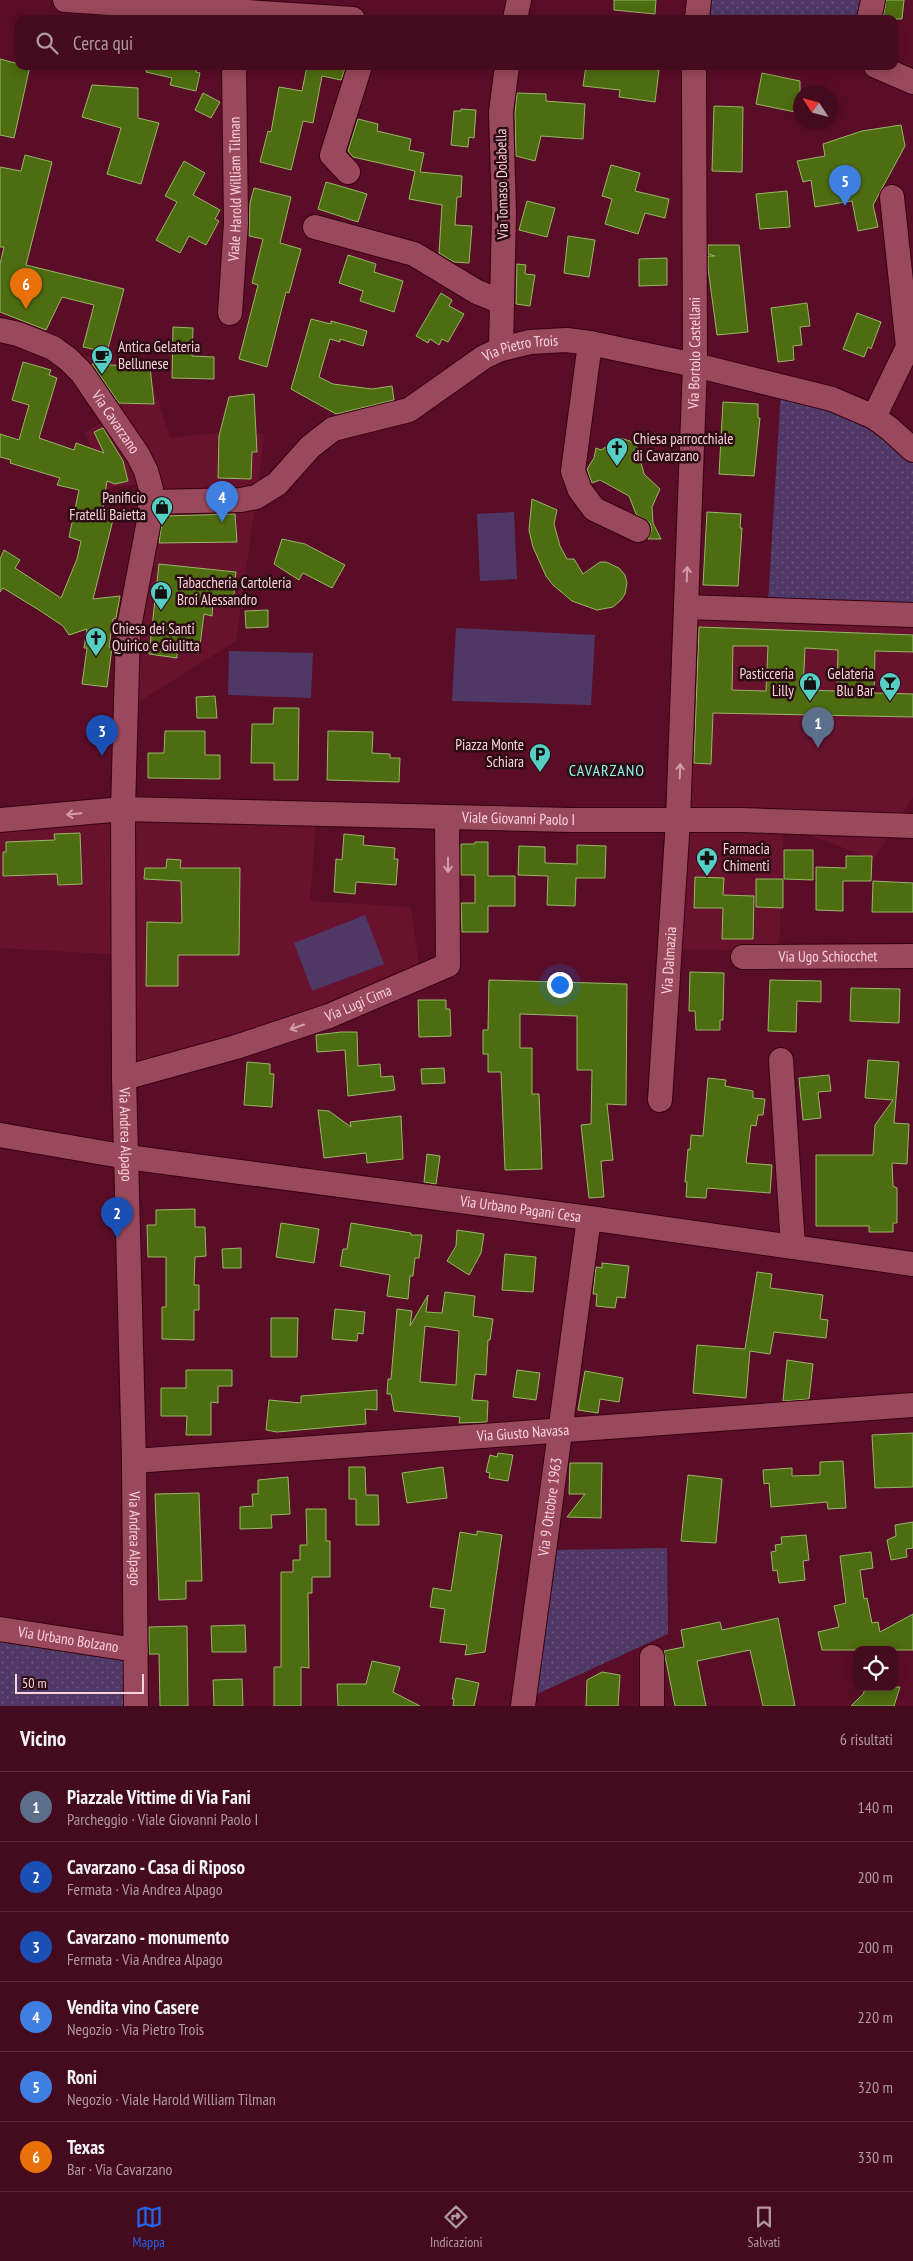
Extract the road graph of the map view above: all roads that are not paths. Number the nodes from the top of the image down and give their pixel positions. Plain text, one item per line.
1 (65, 0) edge
2 (519, 0) edge
3 (699, 0) edge
4 (873, 0) edge
5 (230, 15) edge
6 (516, 15) edge
7 (697, 15) edge
8 (870, 15) edge
9 (234, 70) edge
10 (359, 70) edge
11 (506, 70) edge
12 (694, 70) edge
13 (885, 70) edge
14 (913, 82) edge
15 (348, 172) dead end
16 (892, 197) dead end
17 (315, 227) dead end
18 (502, 302) junction
19 (230, 313) dead end
20 (0, 330) edge
21 (590, 343) junction
22 (911, 345) edge
23 (502, 349) junction
24 (695, 365) junction
25 (874, 417) junction
26 (913, 450) edge
27 (152, 502) junction
28 (638, 530) dead end
29 (140, 564) joint
30 (686, 607) junction
31 (913, 615) edge
32 (123, 809) junction
33 (447, 817) junction
34 (0, 820) edge
35 (678, 820) junction
36 (913, 826) edge
37 (913, 956) edge
38 (743, 957) dead end
39 (781, 1060) dead end
40 (124, 1078) junction
41 (660, 1100) dead end
42 (0, 1135) edge
43 (127, 1157) junction
44 (589, 1218) junction
45 (793, 1247) junction
46 (913, 1264) edge
47 (913, 1405) edge
48 (561, 1428) junction
49 (134, 1461) junction
50 (0, 1629) edge
51 (136, 1650) junction
52 (652, 1657) dead end
53 (136, 1706) edge
54 (523, 1706) edge
55 (652, 1706) edge

1 - 5 street
2 - 6 street
3 - 7 street
4 - 8 street
9 - 19 street, Viale Harold William Tilman
10 - 15 street
11 - 18 street, Via Tomaso Dolabella
12 - 24 street, Via Bortolo Castellani
13 - 14 street
16 - 22 street
17 - 18 street
18 - 23 street, Via Tomaso Dolabella
20 - 27 street, Via Cavarzano
21 - 23 street, Via Pietro Trois
21 - 24 street, Via Pietro Trois
21 - 28 street
22 - 25 street
23 - 27 street, Via Pietro Trois
24 - 25 street, Via Pietro Trois
30 -> 24 street, Via Bortolo Castellani
25 - 26 street, Via Pietro Trois
27 - 29 street, Via Cavarzano
29 - 32 street, Via Andrea Alpago
30 - 31 street
35 -> 30 street, Via Bortolo Castellani
32 - 33 street, Viale Giovanni Paolo I
32 -> 34 street, Viale Giovanni Paolo I
32 - 40 street, Via Andrea Alpago
33 - 35 street, Viale Giovanni Paolo I
33 -> 40 street, Via Lugi Cima
35 - 36 street, Viale Giovanni Paolo I
35 - 41 street, Via Dalmazia
37 - 38 street, Via Ugo Schiocchet
39 - 45 street
40 - 43 street, Via Andrea Alpago
42 - 43 street, Via Urbano Pagani Cesa
43 - 44 street, Via Urbano Pagani Cesa
43 - 49 street, Via Andrea Alpago
44 - 45 street, Via Urbano Pagani Cesa
44 - 48 street, Via 9 Ottobre 1963
45 - 46 street, Via Urbano Pagani Cesa
47 - 48 street, Via Giusto Navasa
48 - 49 street, Via Giusto Navasa
48 - 54 street, Via 9 Ottobre 1963
49 - 51 street, Via Andrea Alpago
50 - 51 street, Via Urbano Bolzano
51 - 53 street, Via Andrea Alpago
52 - 55 street

